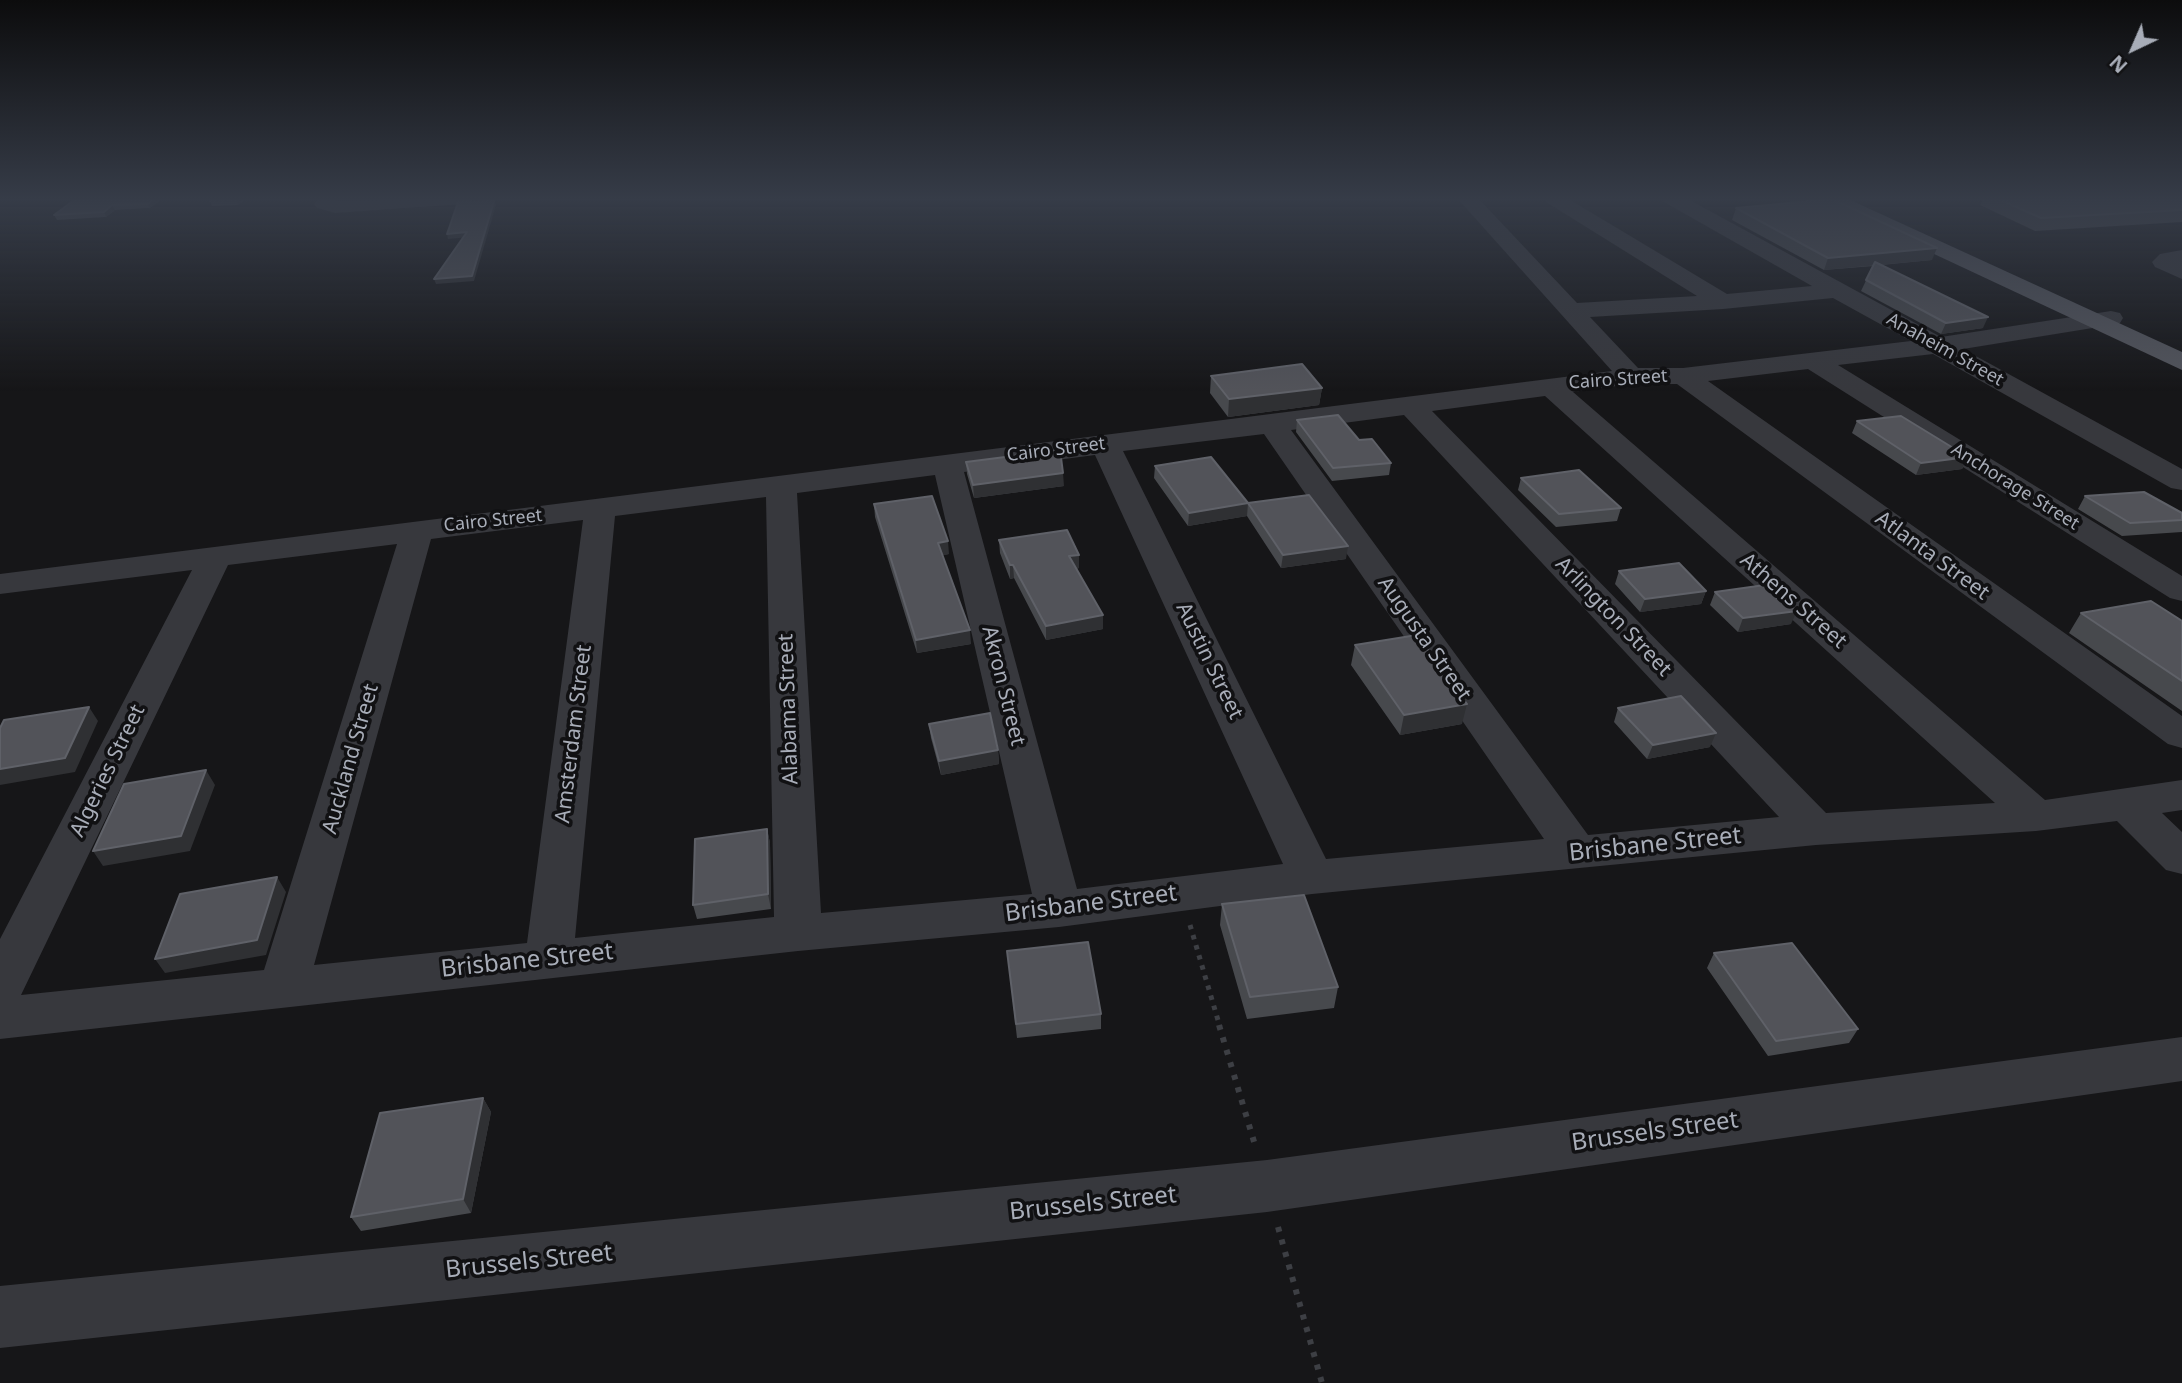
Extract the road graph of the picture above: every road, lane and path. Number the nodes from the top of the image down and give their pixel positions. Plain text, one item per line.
1 (1527, 263) edge
2 (1658, 263) edge
3 (1788, 263) edge
4 (1974, 263) edge
5 (1983, 263) edge
6 (1838, 290) junction
7 (1723, 302) junction
8 (1569, 311) junction
9 (2102, 320) junction
10 (1934, 346) junction
11 (2182, 350) edge
12 (1813, 360) junction
13 (2182, 362) edge
14 (1631, 376) junction
15 (1683, 376) junction
16 (1550, 386) junction
17 (1410, 405) junction
18 (1272, 424) junction
19 (1105, 444) junction
20 (947, 463) junction
21 (2182, 481) edge
22 (781, 485) junction
23 (600, 509) junction
24 (418, 529) junction
25 (216, 555) junction
26 (0, 584) edge
27 (2182, 591) edge
28 (2182, 735) edge
29 (2182, 795) edge
30 (2126, 805) junction
31 (2036, 816) junction
32 (1816, 830) junction
33 (1577, 853) junction
34 (2182, 858) edge
35 (1312, 877) junction
36 (1181, 894) junction
37 (1059, 909) junction
38 (798, 933) junction
39 (549, 958) junction
40 (0, 987) edge
41 (283, 988) junction
42 (0, 1018) edge
43 (2182, 1059) edge
44 (1267, 1186) junction
45 (0, 1317) edge
46 (1322, 1383) edge

1 - 8 street
2 - 7 street
3 - 6 street, Anaheim Street
4 - 9 main road
5 - 9 main road
6 - 7 street
6 - 10 street, Anaheim Street
7 - 8 street
8 - 14 street
9 - 10 street, Cairo Street
9 - 11 main road
9 - 13 main road
10 - 12 street, Cairo Street
10 - 21 street, Anaheim Street
12 - 15 street, Cairo Street
12 - 27 street, Anchorage Street
14 - 15 street, Cairo Street
14 - 16 street, Cairo Street
15 - 28 street, Atlanta Street
16 - 17 street, Cairo Street
16 - 31 street, Athens Street
17 - 18 street, Cairo Street
17 - 32 street, Arlington Street
18 - 19 street, Cairo Street
18 - 33 street, Augusta Street
19 - 20 street, Cairo Street
19 - 35 street, Austin Street
20 - 22 street, Cairo Street
20 - 37 street, Akron Street
22 - 23 street, Cairo Street
22 - 38 street, Alabama Street
23 - 24 street, Cairo Street
23 - 39 street, Amsterdam Street
24 - 25 street, Cairo Street
24 - 41 street, Auckland Street
25 - 26 street, Cairo Street
25 - 40 street, Algeries Street
29 - 30 street, Brisbane Street
30 - 31 street, Brisbane Street
30 - 34 street
31 - 32 street, Brisbane Street
32 - 33 street, Brisbane Street
33 - 35 street, Brisbane Street
35 - 36 street, Brisbane Street
36 - 37 street, Brisbane Street
36 - 44 path
37 - 38 street, Brisbane Street
38 - 39 street, Brisbane Street
39 - 41 street, Brisbane Street
41 - 42 street, Brisbane Street
43 - 44 street, Brussels Street
44 - 45 street, Brussels Street
44 - 46 path

